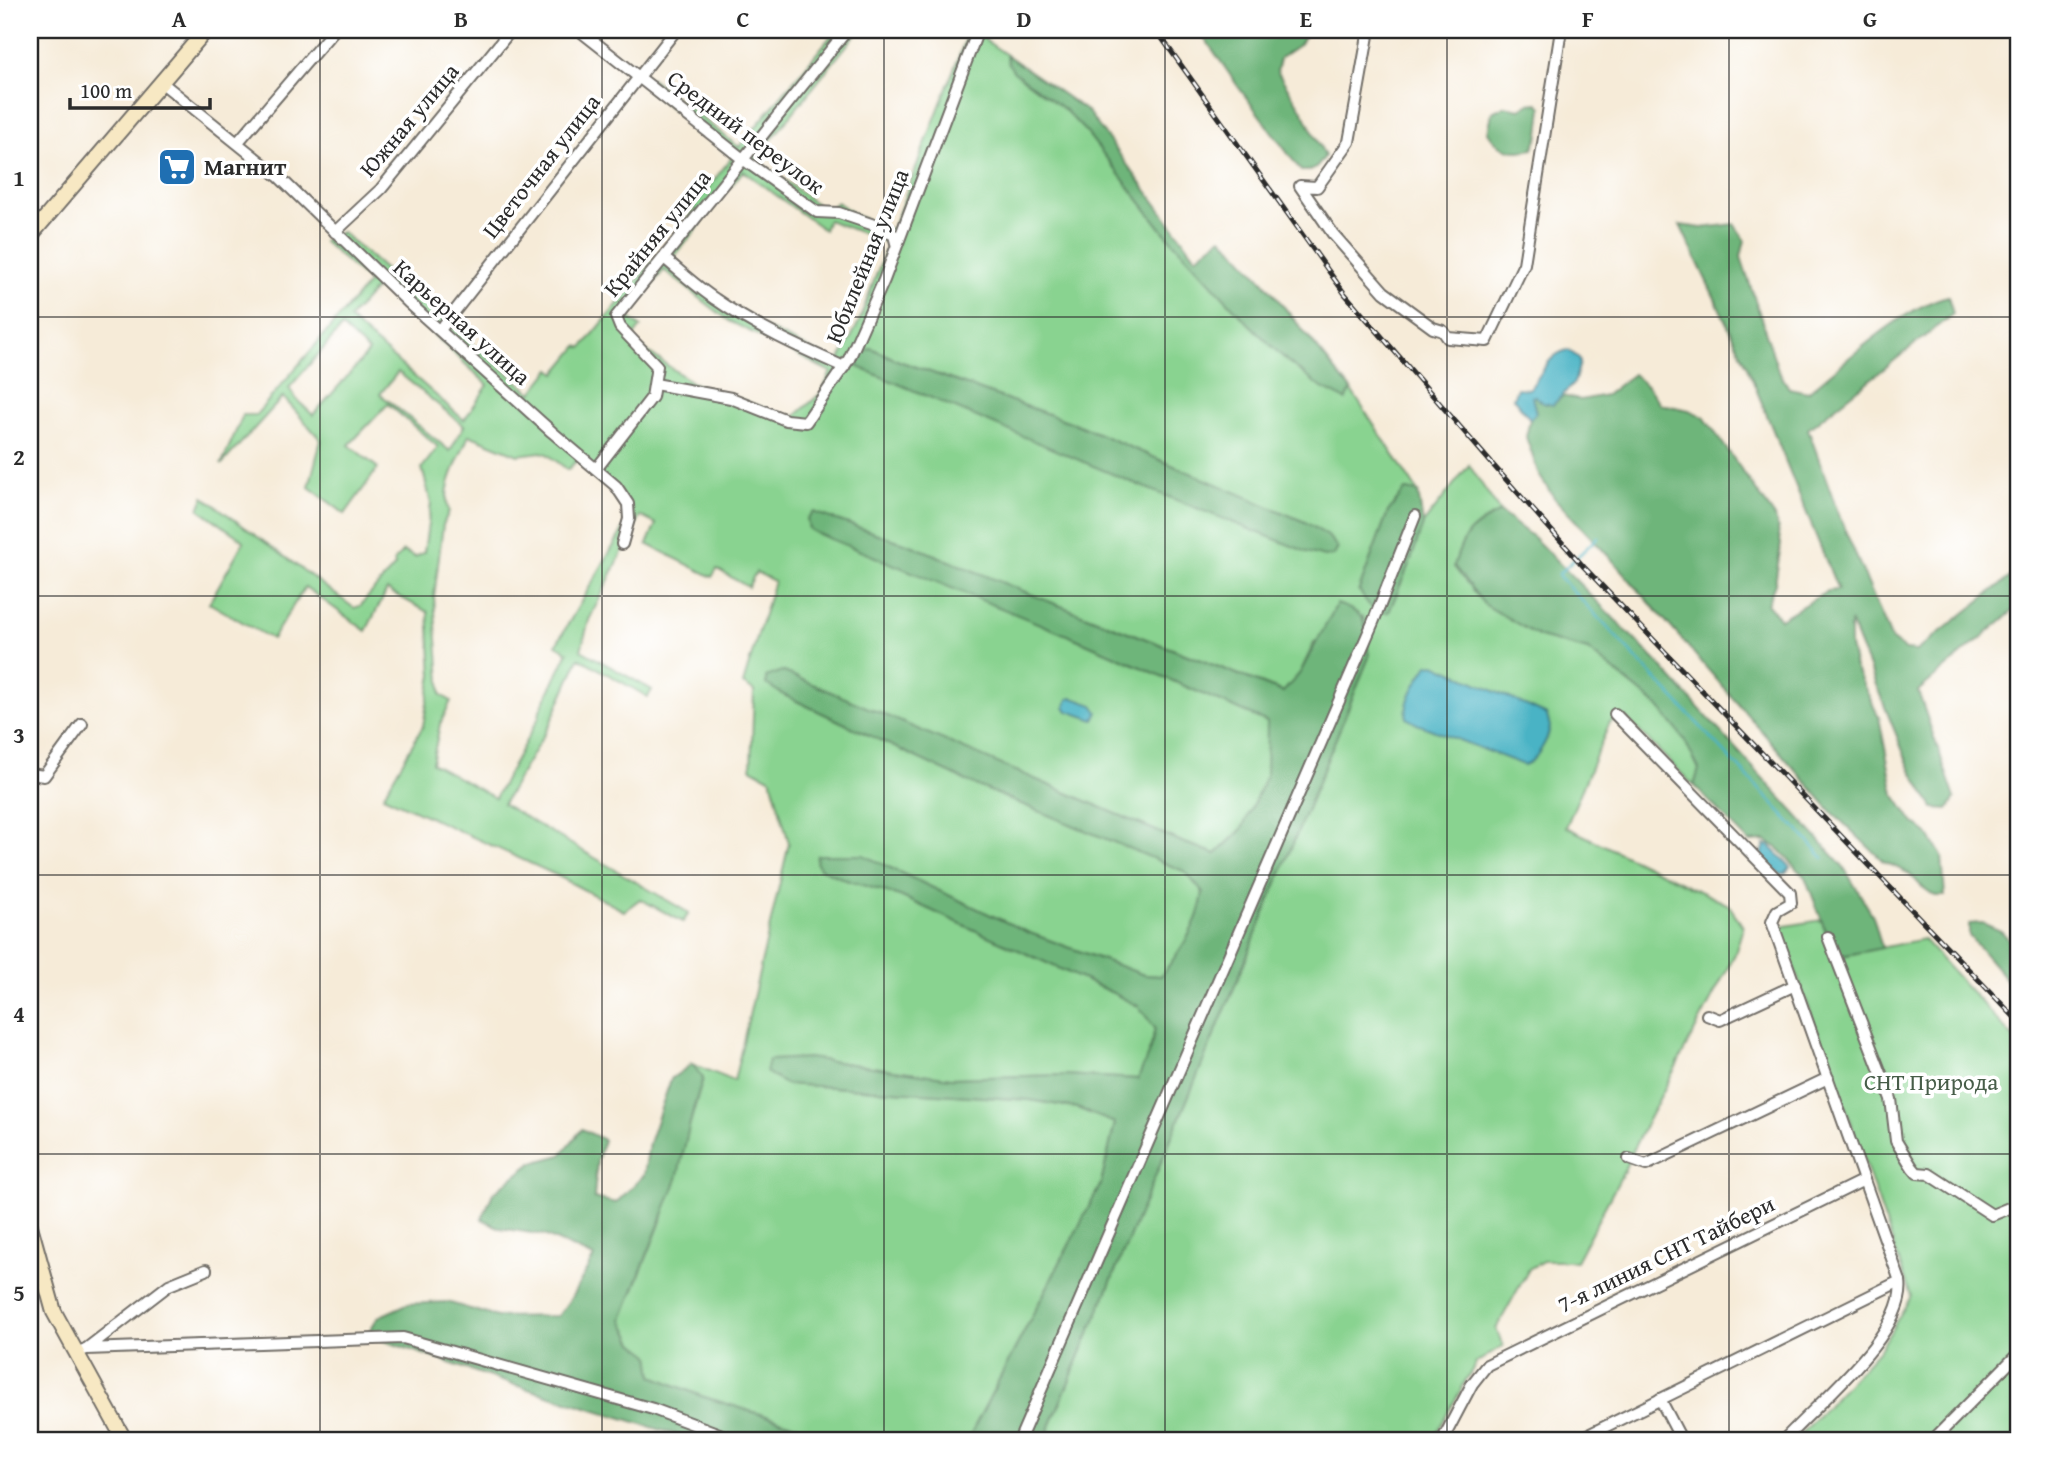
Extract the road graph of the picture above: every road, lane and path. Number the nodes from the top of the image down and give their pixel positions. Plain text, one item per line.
1 (206, 30) edge
2 (334, 30) edge
3 (510, 30) edge
4 (579, 30) edge
5 (676, 30) edge
6 (847, 30) edge
7 (978, 30) edge
8 (1368, 30) edge
9 (1561, 30) edge
10 (638, 77) junction
11 (161, 82) junction
12 (238, 142) junction
13 (744, 160) junction
14 (335, 232) junction
15 (30, 236) edge
16 (897, 243) junction
17 (664, 258) junction
18 (440, 330) junction
19 (844, 368) junction
20 (655, 384) junction
21 (597, 468) junction
22 (1415, 516) dead end
23 (622, 544) dead end
24 (1615, 714) dead end
25 (82, 723) dead end
26 (30, 774) edge
27 (1828, 937) dead end
28 (1795, 985) junction
29 (1707, 1015) dead end
30 (1828, 1078) junction
31 (1629, 1159) dead end
32 (1864, 1180) junction
33 (2019, 1204) edge
34 (30, 1226) edge
35 (206, 1270) dead end
36 (1900, 1281) junction
37 (81, 1351) junction
38 (2019, 1353) edge
39 (1660, 1399) junction
40 (125, 1441) edge
41 (738, 1441) edge
42 (1019, 1441) edge
43 (1442, 1441) edge
44 (1576, 1441) edge
45 (1682, 1441) edge
46 (1783, 1441) edge
47 (1932, 1441) edge

1 - 11 street
2 - 12 street
3 - 14 street, Южная улица
4 - 10 street, Средний переулок
5 - 10 street, Цветочная улица
6 - 13 street, Крайняя улица
7 - 16 street, Юбилейная улица
8 - 9 street
10 - 13 street, Средний переулок
10 - 18 street, Цветочная улица
11 - 12 street, Карьерная улица
11 - 15 street
12 - 14 street, Карьерная улица
13 - 16 street, Средний переулок
13 - 17 street, Крайняя улица
14 - 18 street, Карьерная улица
16 - 19 street, Юбилейная улица
17 - 19 street
17 - 20 street, Крайняя улица
18 - 21 street, Карьерная улица
19 - 20 street, Юбилейная улица
20 - 21 street
21 - 23 street, Карьерная улица
22 - 42 street
24 - 28 street
25 - 26 street
27 - 33 street
28 - 29 street
28 - 30 street
30 - 31 street
30 - 32 street
32 - 36 street
32 - 43 street, 7-я линия СНТ Тайбери
34 - 37 street
35 - 37 street
36 - 39 street
36 - 46 street
37 - 40 street
37 - 41 street
38 - 47 street
39 - 44 street
39 - 45 street

